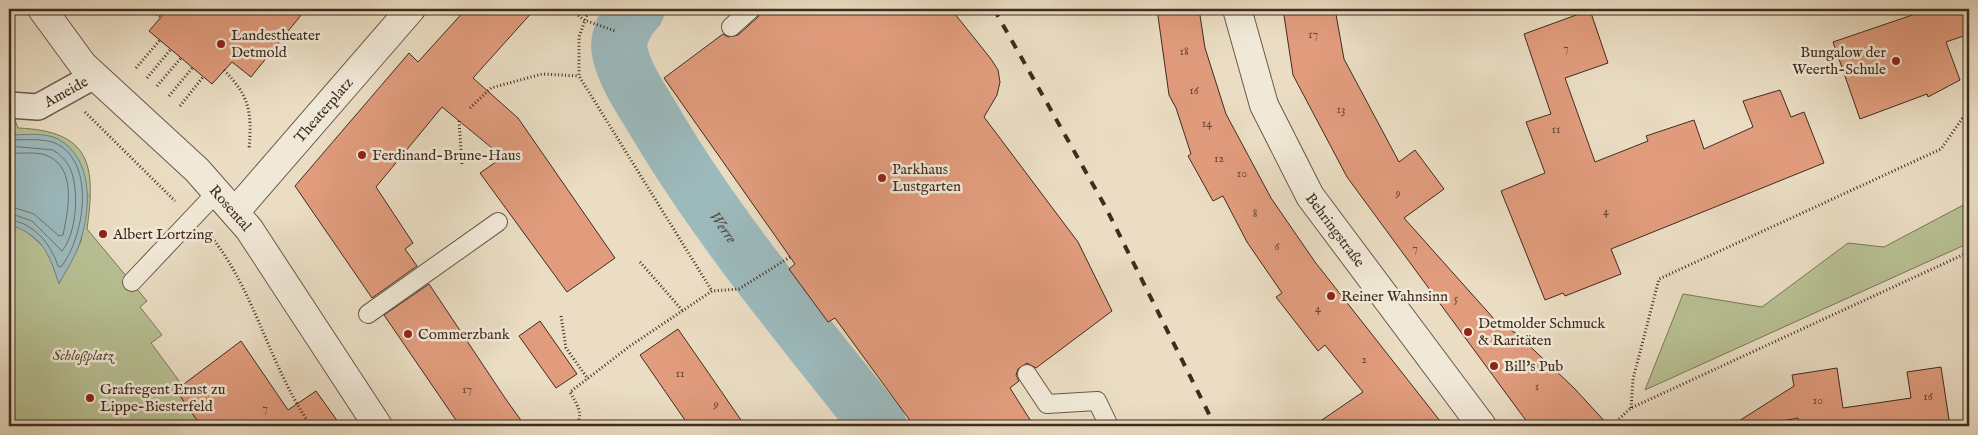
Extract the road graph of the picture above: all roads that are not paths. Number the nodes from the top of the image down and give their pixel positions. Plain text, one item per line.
1 (411, 9) edge
2 (751, 9) edge
3 (1236, 9) edge
4 (48, 12) edge
5 (731, 27) dead end
6 (94, 76) junction
7 (9, 105) edge
8 (226, 202) junction
9 (498, 222) dead end
10 (132, 282) dead end
11 (368, 314) dead end
12 (1028, 374) dead end
13 (378, 426) edge
14 (1109, 426) edge
15 (1482, 426) edge

1 - 8 street, Theaterplatz
2 - 5 lane
3 - 15 street, Behringstraße
4 - 6 street, Rosental
6 - 7 street, Ameide
6 - 8 street, Rosental
8 - 10 lane
8 - 13 street, Rosental
9 - 11 lane
12 - 14 lane

